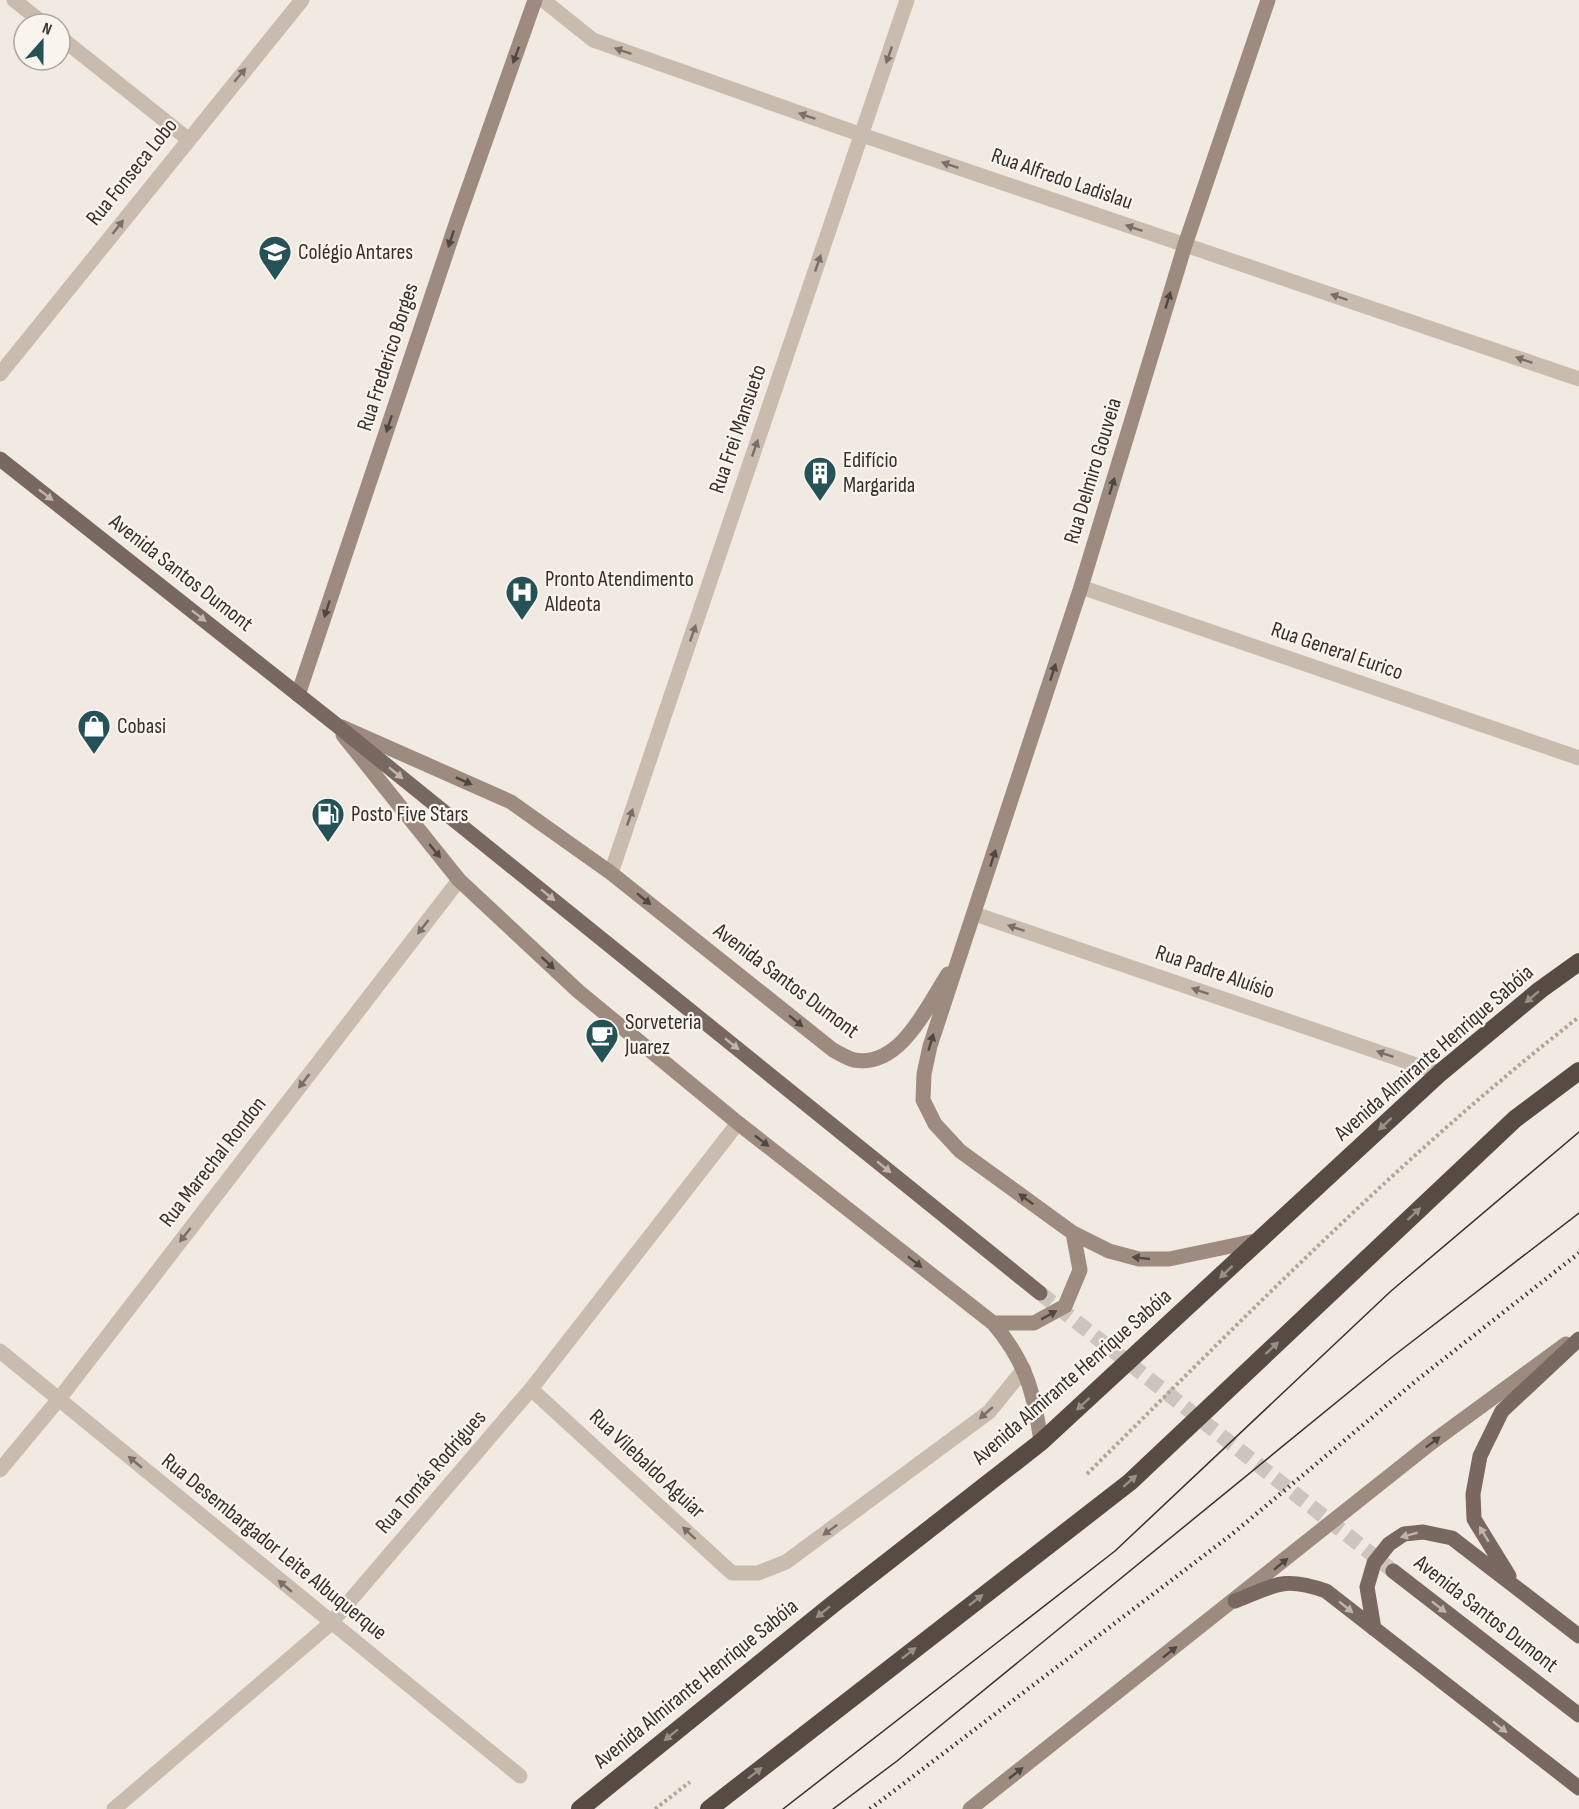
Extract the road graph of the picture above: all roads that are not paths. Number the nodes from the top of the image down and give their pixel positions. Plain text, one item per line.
1 (14, 0) edge
2 (302, 0) edge
3 (535, 0) edge
4 (543, 0) edge
5 (907, 0) edge
6 (1268, 0) edge
7 (29, 12) edge
8 (72, 47) edge
9 (862, 135) junction
10 (188, 139) junction
11 (1185, 245) junction
12 (0, 374) edge
13 (1579, 379) edge
14 (0, 459) edge
15 (1081, 587) junction
16 (298, 695) junction
17 (334, 723) junction
18 (1579, 758) edge
19 (611, 873) junction
20 (459, 880) junction
21 (975, 914) junction
22 (960, 955) junction
23 (1579, 962) edge
24 (1579, 1071) edge
25 (1440, 1073) junction
26 (738, 1123) junction
27 (1073, 1233) junction
28 (1260, 1240) junction
29 (1040, 1293) tunnel mouth
30 (993, 1323) junction
31 (1579, 1335) edge
32 (1579, 1339) edge
33 (0, 1351) edge
34 (1024, 1369) junction
35 (531, 1389) junction
36 (59, 1399) junction
37 (1041, 1442) junction
38 (0, 1470) edge
39 (1393, 1571) tunnel mouth
40 (732, 1573) joint
41 (1514, 1584) junction
42 (1235, 1601) junction
43 (330, 1624) junction
44 (1374, 1629) junction
45 (1579, 1636) edge
46 (1579, 1715) edge
47 (520, 1776) dead end
48 (1579, 1788) edge
49 (114, 1809) edge
50 (580, 1809) edge
51 (709, 1809) edge
52 (970, 1809) edge

1 - 7 street
10 -> 2 street, Rua Fonseca Lobo
3 -> 16 street, Rua Frederico Borges
9 -> 4 street, Rua Alfredo Ladislau
5 -> 9 street, Rua Frei Mansueto
6 - 11 street, Rua Delmiro Gouveia
8 - 10 street
11 -> 9 street, Rua Alfredo Ladislau
19 -> 9 street, Rua Frei Mansueto
12 -> 10 street, Rua Fonseca Lobo
13 -> 11 street, Rua Alfredo Ladislau
15 -> 11 street, Rua Delmiro Gouveia
14 -> 16 main road, Avenida Santos Dumont
15 - 18 street, Rua General Eurico
21 -> 15 street, Rua Delmiro Gouveia
16 - 17 main road, Avenida Santos Dumont
17 -> 19 street, Avenida Santos Dumont
17 -> 20 street, Avenida Santos Dumont
17 -> 29 main road, Avenida Santos Dumont
19 -> 22 street, Avenida Santos Dumont
20 -> 26 street, Avenida Santos Dumont
20 -> 36 street, Rua Marechal Rondon
21 - 22 street, Rua Delmiro Gouveia
25 -> 21 street, Rua Padre Aluísio
27 -> 22 street
23 -> 25 highway, Avenida Almirante Henrique Sabóia
51 -> 24 highway
25 -> 28 highway, Avenida Almirante Henrique Sabóia
26 -> 30 street, Avenida Santos Dumont
26 - 35 street, Rua Tomás Rodrigues
28 -> 27 street
30 -> 27 street
28 -> 37 highway, Avenida Almirante Henrique Sabóia
30 - 34 street, Avenida Santos Dumont
42 -> 31 street
41 -> 32 main road
33 - 36 street, Rua Desembargador Leite Albuquerque
34 - 37 street, Avenida Santos Dumont
34 -> 40 street, Avenida Almirante Henrique Sabóia
40 -> 35 street, Rua Vilebaldo Aguiar
35 - 43 street, Rua Tomás Rodrigues
36 - 38 street, Rua Marechal Rondon
43 -> 36 street, Rua Desembargador Leite Albuquerque
37 -> 50 highway, Avenida Almirante Henrique Sabóia
39 -> 46 main road, Avenida Santos Dumont
41 -> 44 main road
41 - 45 main road
42 -> 44 main road
52 -> 42 street
43 - 47 street, Rua Desembargador Leite Albuquerque
43 - 49 street, Rua Tomás Rodrigues
44 -> 48 main road

